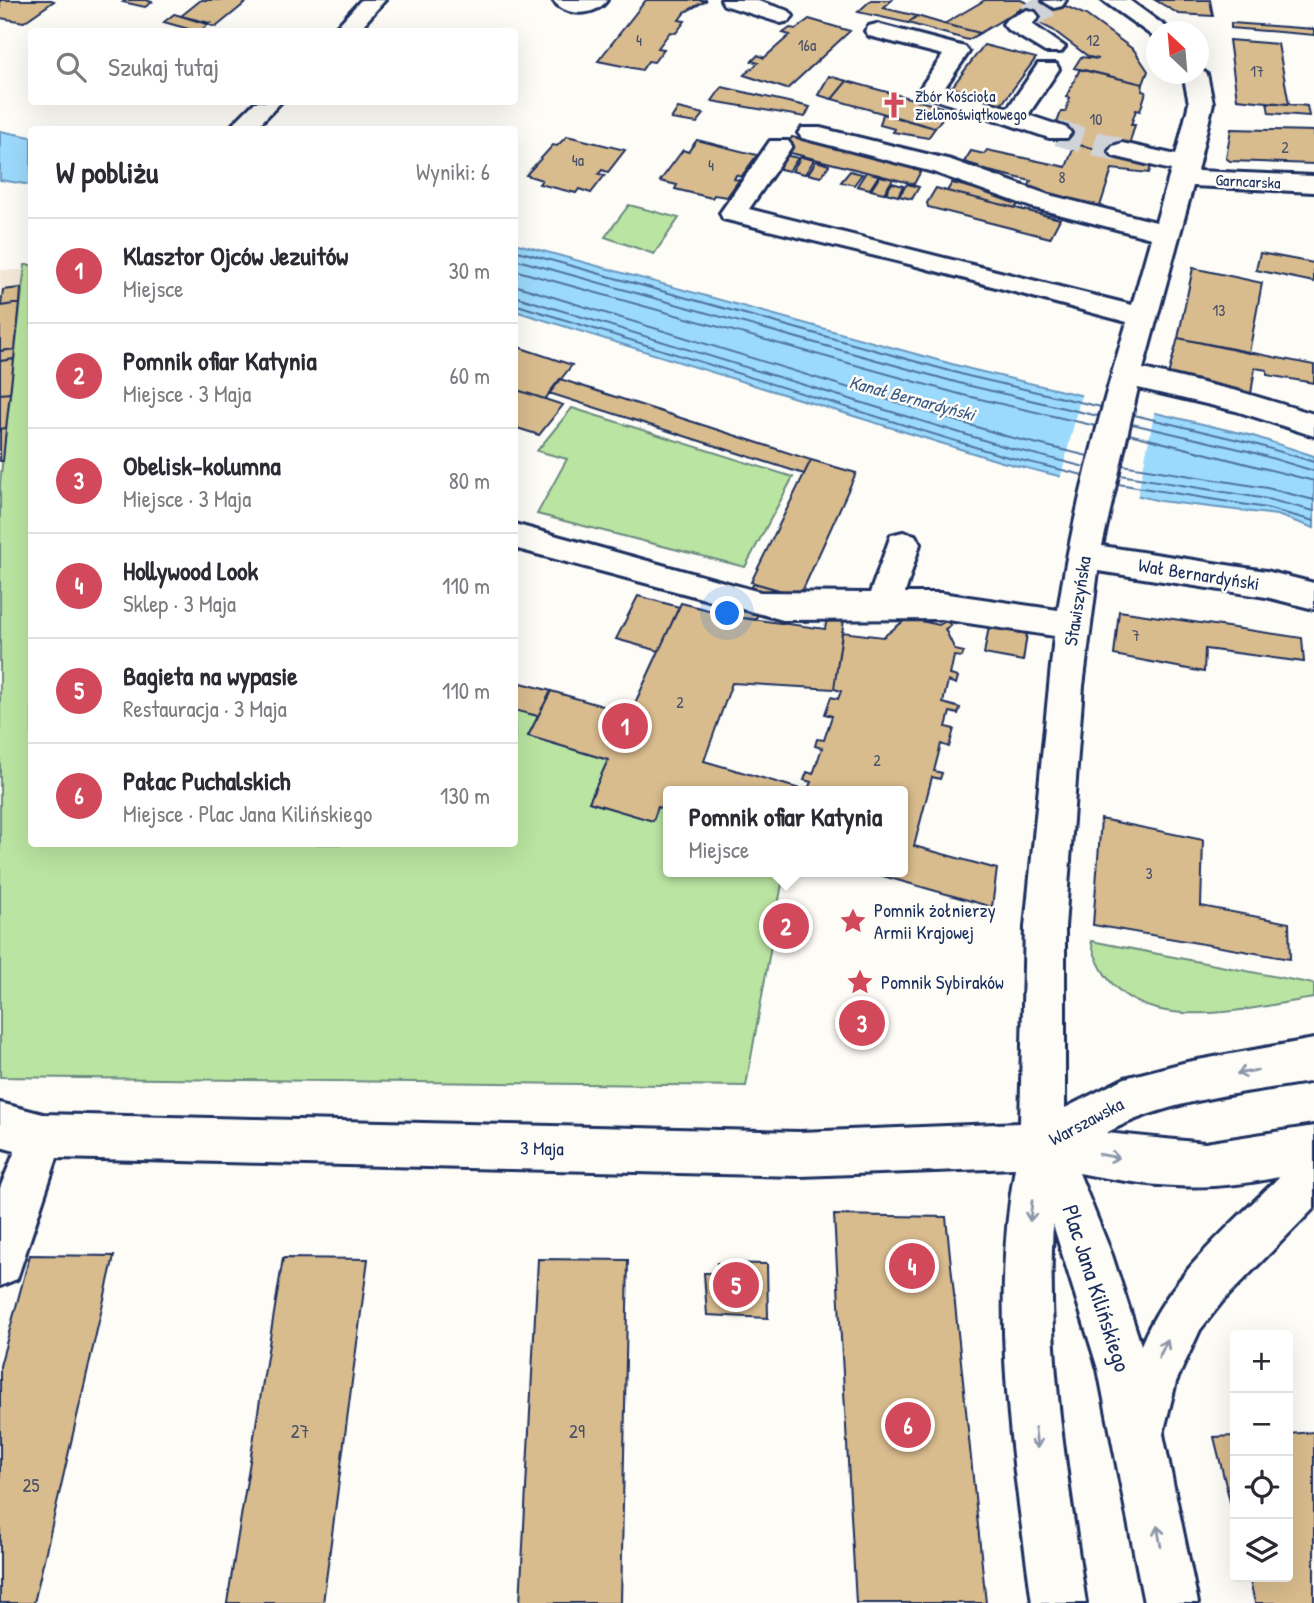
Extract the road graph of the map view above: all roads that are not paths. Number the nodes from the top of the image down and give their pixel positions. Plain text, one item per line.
1 (374, 0) edge
2 (564, 0) edge
3 (596, 0) edge
4 (732, 0) edge
5 (1113, 0) edge
6 (781, 16) dead end
7 (1027, 17) dead end
8 (1146, 22) edge
9 (347, 28) edge
10 (877, 32) dead end
11 (1197, 84) edge
12 (266, 105) edge
13 (1015, 116) junction
14 (243, 126) edge
15 (811, 133) dead end
16 (1058, 133) tunnel mouth
17 (779, 146) dead end
18 (1122, 151) tunnel mouth
19 (1184, 171) junction
20 (1314, 184) edge
21 (1166, 233) junction
22 (1145, 307) junction
23 (1124, 378) junction
24 (1314, 425) edge
25 (518, 537) edge
26 (903, 544) dead end
27 (1086, 545) junction
28 (1314, 596) edge
29 (884, 605) junction
30 (1072, 625) junction
31 (1314, 1060) edge
32 (21, 1130) edge
33 (1042, 1144) junction
34 (1314, 1148) edge
35 (0, 1151) edge
36 (1314, 1175) edge
37 (0, 1262) edge
38 (1140, 1438) junction
39 (1059, 1603) edge
40 (1171, 1603) edge

1 - 9 street
2 - 3 street
4 - 6 street
5 - 8 street
7 - 13 street
10 - 13 street
11 - 19 street, Stawiszyńska
12 - 14 street
13 - 16 street
15 - 21 street
17 - 22 street
18 - 19 street, Garncarska
19 - 20 street, Garncarska
19 - 21 street, Stawiszyńska
21 - 22 street, Stawiszyńska
22 - 23 street, Stawiszyńska
23 - 24 street
23 - 27 street, Stawiszyńska
25 - 29 street
26 - 29 street
27 - 28 street, Wał Bernardyński
27 - 30 street, Stawiszyńska
29 - 30 street
30 - 33 street, Stawiszyńska
31 -> 33 street, Warszawska
32 - 33 street, 3 Maja
32 - 35 street, 3 Maja
32 - 37 street
33 -> 34 street, Warszawska
33 - 38 street, Plac Jana Kilińskiego
33 -> 39 street, Plac Jana Kilińskiego
38 -> 36 street
40 -> 38 street, Plac Jana Kilińskiego

